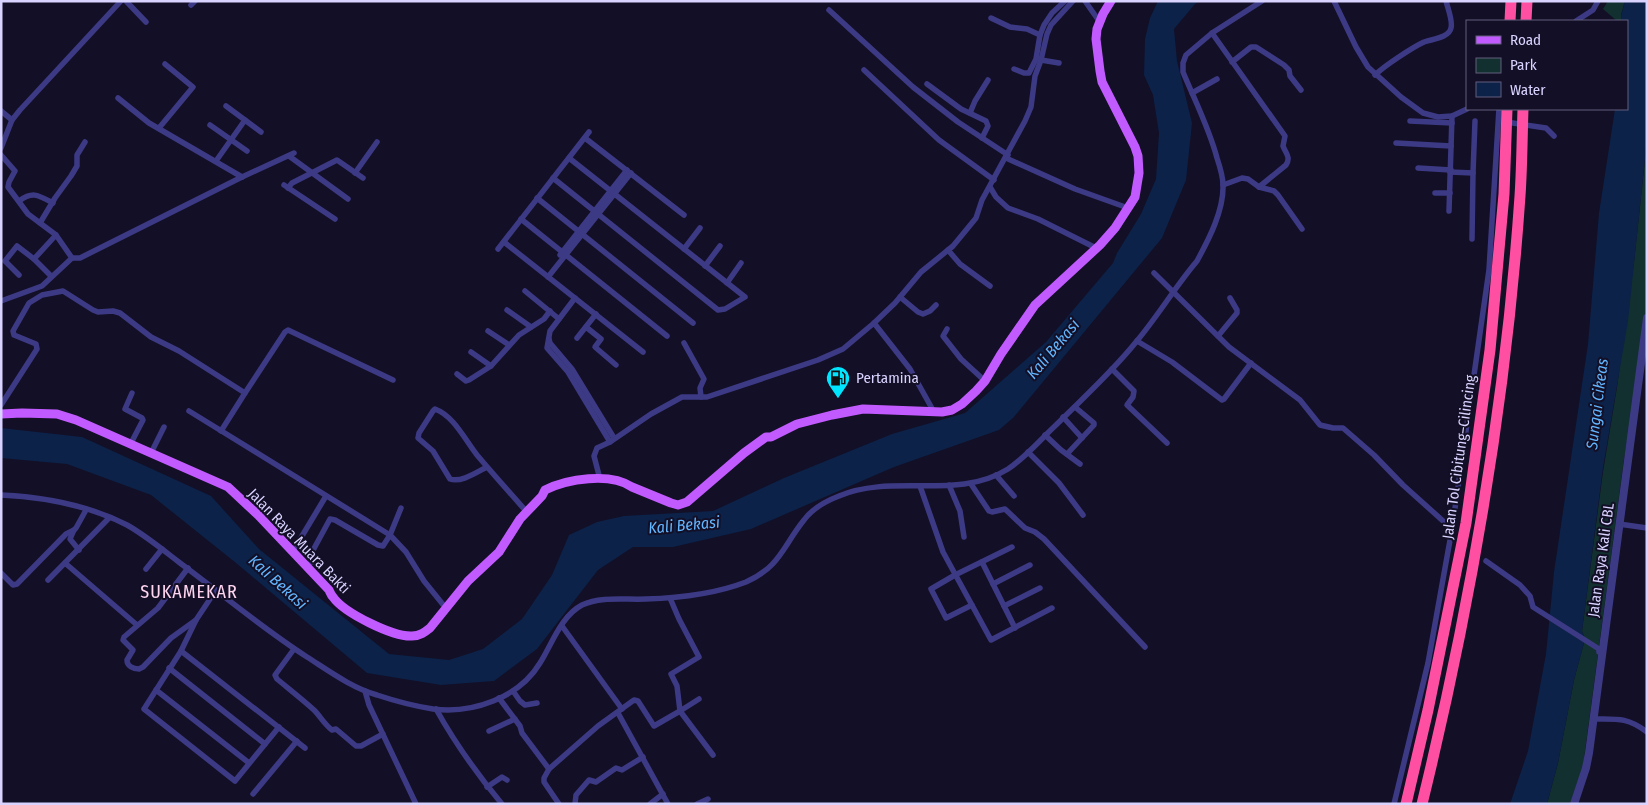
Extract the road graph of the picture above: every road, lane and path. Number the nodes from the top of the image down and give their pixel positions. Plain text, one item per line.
1 (121, 1) edge
2 (126, 1) edge
3 (1065, 1) edge
4 (1073, 1) edge
5 (1085, 1) edge
6 (1110, 1) edge
7 (1262, 1) edge
8 (1334, 1) edge
9 (1446, 1) edge
10 (1511, 1) edge
11 (1527, 1) edge
12 (1598, 1) edge
13 (829, 10) dead end
14 (991, 18) dead end
15 (1510, 20) edge
16 (1526, 20) edge
17 (1578, 20) edge
18 (1099, 21) junction
19 (146, 22) dead end
20 (1212, 33) junction
21 (1040, 35) junction
22 (1041, 60) junction
23 (1232, 62) junction
24 (1059, 63) dead end
25 (165, 64) dead end
26 (1014, 69) dead end
27 (864, 70) dead end
28 (1032, 75) junction
29 (1375, 75) junction
30 (1217, 79) dead end
31 (988, 80) dead end
32 (927, 84) dead end
33 (1301, 90) dead end
34 (1192, 93) junction
35 (118, 98) dead end
36 (226, 106) dead end
37 (1466, 109) edge
38 (1499, 110) edge
39 (1507, 110) edge
40 (1523, 110) edge
41 (1, 111) edge
42 (970, 113) junction
43 (1452, 116) junction
44 (12, 120) junction
45 (245, 120) junction
46 (1410, 121) dead end
47 (1475, 121) dead end
48 (1499, 121) junction
49 (1452, 123) junction
50 (210, 125) dead end
51 (159, 128) junction
52 (261, 132) dead end
53 (1554, 136) dead end
54 (982, 138) junction
55 (231, 140) junction
56 (85, 142) dead end
57 (377, 142) dead end
58 (1396, 143) dead end
59 (1451, 146) junction
60 (1, 148) edge
61 (246, 151) dead end
62 (1007, 156) junction
63 (2, 157) edge
64 (569, 158) junction
65 (216, 161) junction
66 (1418, 168) dead end
67 (629, 171) junction
68 (1450, 171) junction
69 (355, 173) junction
70 (1473, 173) junction
71 (312, 174) junction
72 (242, 177) junction
73 (363, 178) dead end
74 (553, 178) junction
75 (994, 180) junction
76 (1223, 185) junction
77 (990, 187) junction
78 (1259, 187) junction
79 (612, 192) junction
80 (1434, 193) dead end
81 (1450, 193) junction
82 (537, 198) junction
83 (348, 199) dead end
84 (19, 201) junction
85 (53, 203) junction
86 (1128, 208) junction
87 (1449, 211) dead end
88 (596, 213) junction
89 (684, 215) dead end
90 (335, 219) dead end
91 (521, 219) junction
92 (40, 223) junction
93 (700, 228) dead end
94 (1302, 229) dead end
95 (580, 233) junction
96 (56, 235) junction
97 (1472, 239) dead end
98 (504, 242) junction
99 (720, 246) dead end
100 (1096, 248) junction
101 (498, 249) dead end
102 (684, 249) junction
103 (948, 250) junction
104 (564, 254) junction
105 (72, 258) junction
106 (34, 260) junction
107 (741, 264) dead end
108 (705, 266) junction
109 (1154, 273) dead end
110 (18, 275) dead end
111 (51, 276) junction
112 (546, 276) junction
113 (727, 283) junction
114 (990, 286) dead end
115 (42, 290) junction
116 (525, 291) dead end
117 (1173, 291) junction
118 (900, 297) junction
119 (575, 298) junction
120 (1230, 298) dead end
121 (1, 300) edge
122 (936, 305) dead end
123 (507, 310) dead end
124 (550, 311) junction
125 (596, 314) junction
126 (1647, 318) edge
127 (560, 319) junction
128 (693, 323) dead end
129 (874, 323) junction
130 (531, 327) junction
131 (586, 327) junction
132 (947, 329) dead end
133 (488, 331) dead end
134 (667, 336) dead end
135 (1218, 336) junction
136 (577, 338) dead end
137 (1137, 341) junction
138 (684, 343) dead end
139 (509, 345) junction
140 (472, 352) dead end
141 (643, 352) dead end
142 (1250, 363) junction
143 (616, 365) dead end
144 (491, 366) junction
145 (1112, 369) junction
146 (457, 374) dead end
147 (393, 380) dead end
148 (984, 381) junction
149 (132, 393) dead end
150 (245, 393) junction
151 (701, 397) junction
152 (1, 406) edge
153 (1075, 407) junction
154 (189, 411) dead end
155 (934, 412) junction
156 (1, 414) edge
157 (1063, 418) junction
158 (164, 427) dead end
159 (221, 431) junction
160 (1045, 435) junction
161 (1082, 438) junction
162 (612, 440) junction
163 (1167, 443) dead end
164 (130, 444) junction
165 (1028, 452) junction
166 (150, 453) junction
167 (1067, 454) junction
168 (1080, 464) dead end
169 (487, 467) junction
170 (996, 475) junction
171 (600, 479) junction
172 (971, 484) junction
173 (949, 485) junction
174 (920, 486) junction
175 (1, 495) edge
176 (326, 496) junction
177 (1014, 496) dead end
178 (401, 508) dead end
179 (86, 510) junction
180 (526, 512) junction
181 (1084, 515) dead end
182 (109, 518) junction
183 (1620, 524) junction
184 (1647, 528) edge
185 (1452, 529) junction
186 (74, 530) junction
187 (390, 535) junction
188 (964, 537) dead end
189 (1012, 547) dead end
190 (162, 549) junction
191 (79, 550) junction
192 (293, 551) junction
193 (1486, 561) dead end
194 (982, 562) junction
195 (65, 563) junction
196 (306, 565) junction
197 (1030, 565) dead end
198 (188, 568) junction
199 (146, 569) dead end
200 (1, 573) edge
201 (955, 575) junction
202 (48, 580) dead end
203 (993, 584) junction
204 (1040, 588) dead end
205 (216, 590) junction
206 (670, 598) junction
207 (972, 605) junction
208 (1004, 606) junction
209 (446, 607) junction
210 (1052, 608) dead end
211 (196, 620) junction
212 (137, 625) junction
213 (562, 626) junction
214 (1015, 628) junction
215 (1145, 647) dead end
216 (294, 648) junction
217 (181, 651) junction
218 (1599, 651) dead end
219 (169, 668) junction
220 (156, 690) junction
221 (365, 691) junction
222 (513, 691) junction
223 (499, 698) junction
224 (699, 699) dead end
225 (537, 703) dead end
226 (436, 709) junction
227 (620, 711) junction
228 (680, 711) junction
229 (514, 719) junction
230 (1593, 719) junction
231 (279, 727) junction
232 (489, 731) dead end
233 (1647, 732) edge
234 (383, 734) junction
235 (297, 741) junction
236 (265, 744) junction
237 (305, 748) dead end
238 (713, 756) dead end
239 (643, 757) junction
240 (250, 763) junction
241 (549, 769) junction
242 (508, 780) dead end
243 (488, 786) junction
244 (253, 794) dead end
245 (663, 794) junction
246 (708, 799) dead end
247 (416, 804) edge
248 (502, 804) edge
249 (559, 804) edge
250 (575, 804) edge
251 (650, 804) edge
252 (668, 804) edge
253 (697, 804) edge
254 (1394, 804) edge
255 (1406, 804) edge
256 (1422, 804) edge
257 (1574, 804) edge

1 - 44 street
2 - 19 street
3 - 21 street
4 - 22 street
5 - 18 street
6 - 18 main road, Jalan Raya Muara Bakti
7 - 20 street
8 - 29 street
9 - 29 street
10 - 15 highway
11 - 16 highway
12 - 17 street
13 - 54 street
14 - 21 street
18 - 86 main road, Jalan Raya Muara Bakti
20 - 23 street
20 - 34 street
21 - 28 street
22 - 24 street
22 - 28 street
23 - 33 street
23 - 78 street
25 - 51 street
26 - 28 street
27 - 75 street
28 - 62 street
29 - 43 street
30 - 34 street
31 - 42 street
32 - 42 street
34 - 76 street
35 - 51 street
36 - 45 street
37 - 43 street
38 - 48 street
39 - 255 highway, Jalan Tol Cibitung–Cilincing
40 - 256 highway, Jalan Tol Cibitung–Cilincing
41 - 44 street
42 - 54 street
43 - 49 street
44 - 60 street
45 - 52 street
45 - 55 street
46 - 49 street
47 - 70 street
48 - 53 street
48 - 185 street
49 - 59 street
50 - 55 street
51 - 65 street
54 - 62 street
55 - 61 street
55 - 65 street
56 - 85 street
57 - 69 street
58 - 59 street
59 - 68 street
62 - 75 street
62 - 86 street
63 - 84 street
64 - 67 street
64 - 74 street
64 - 79 street
65 - 72 street
66 - 68 street
67 - 79 street
67 - 89 street
68 - 70 street
68 - 81 street
69 - 71 street
69 - 73 street
70 - 97 street
71 - 72 street
71 - 83 street
71 - 90 street
72 - 105 street
74 - 82 street
74 - 88 street
75 - 77 street
76 - 78 street
76 - 117 street
77 - 100 street
77 - 103 street
78 - 94 street
79 - 88 street
79 - 102 street
80 - 81 street
81 - 87 street
82 - 91 street
82 - 95 street
84 - 85 street
84 - 92 street
85 - 92 street
86 - 100 main road, Jalan Raya Muara Bakti
88 - 95 street
88 - 113 street
91 - 98 street
91 - 104 street
92 - 96 street
93 - 102 street
95 - 104 street
95 - 128 street
96 - 105 street
96 - 106 street
98 - 101 street
98 - 112 street
99 - 108 street
100 - 148 main road, Jalan Raya Muara Bakti
102 - 108 street
103 - 114 street
103 - 118 street
104 - 112 street
104 - 134 street
105 - 111 street
106 - 110 street
106 - 111 street
107 - 113 street
108 - 113 street
109 - 117 street
111 - 115 street
112 - 119 street
115 - 121 street
115 - 150 street
115 - 152 street
116 - 124 street
117 - 135 street
117 - 137 street
118 - 122 street
118 - 129 street
119 - 125 street
119 - 127 street
120 - 135 street
123 - 130 street
124 - 127 street
124 - 130 street
125 - 131 street
125 - 141 street
126 - 183 street, Jalan Raya Kali CBL
127 - 162 street
129 - 151 street
129 - 155 street
130 - 139 street
131 - 136 street
131 - 143 street
132 - 148 street
133 - 139 street
135 - 142 street
137 - 142 street
137 - 145 street
138 - 151 street
139 - 144 street
140 - 144 street
142 - 185 street
144 - 146 street
145 - 153 street
145 - 163 street
147 - 150 street
148 - 155 main road, Jalan Raya Muara Bakti
149 - 164 street
150 - 159 street
151 - 162 street
153 - 157 street
153 - 161 street
154 - 159 street
155 - 171 main road, Jalan Raya Muara Bakti
156 - 164 main road, Jalan Raya Muara Bakti
157 - 160 street
157 - 161 street
158 - 166 street
159 - 176 street
160 - 165 street
160 - 167 street
161 - 167 street
162 - 171 street
164 - 166 main road, Jalan Raya Muara Bakti
165 - 170 street
165 - 181 street
166 - 192 main road, Jalan Raya Muara Bakti
167 - 168 street
169 - 169 street
169 - 180 street
170 - 172 street
170 - 177 street
171 - 180 main road, Jalan Raya Muara Bakti
172 - 173 street
172 - 215 street
173 - 174 street
173 - 188 street
174 - 201 street
174 - 206 street
175 - 179 street
176 - 187 street
176 - 192 street
178 - 187 street
179 - 182 street
179 - 186 street
180 - 209 main road, Jalan Raya Muara Bakti
182 - 190 street
182 - 191 street
183 - 184 street
183 - 230 street, Jalan Raya Kali CBL
185 - 254 street
186 - 191 street
186 - 200 street
187 - 196 street
187 - 209 street
189 - 194 street
190 - 198 street
190 - 199 street
191 - 195 street
192 - 196 main road, Jalan Raya Muara Bakti
193 - 218 street
194 - 201 street
194 - 203 street
195 - 202 street
195 - 212 street
196 - 209 main road, Jalan Raya Muara Bakti
197 - 203 street
198 - 205 street
198 - 212 street
201 - 207 street
201 - 207 street
203 - 208 street
204 - 208 street
205 - 211 street
205 - 216 street
206 - 213 street
206 - 228 street
207 - 214 street
208 - 214 street
210 - 214 street
211 - 212 street
211 - 217 street
213 - 222 street
213 - 227 street
216 - 221 street
216 - 234 street
217 - 219 street
217 - 231 street
219 - 220 street
219 - 236 street
220 - 240 street
220 - 240 street
221 - 226 street
221 - 234 street
222 - 223 street
222 - 225 street
223 - 226 street
223 - 229 street
224 - 228 street
226 - 243 street
227 - 228 street
227 - 239 street
227 - 241 street
228 - 238 street
229 - 232 street
229 - 241 street
230 - 233 street
230 - 257 street, Jalan Raya Kali CBL
231 - 235 street
231 - 236 street
234 - 247 street
235 - 237 street
235 - 244 street
236 - 240 street
239 - 245 street
239 - 250 street
241 - 249 street
242 - 243 street
243 - 248 street
245 - 251 street
245 - 252 street
246 - 253 street

